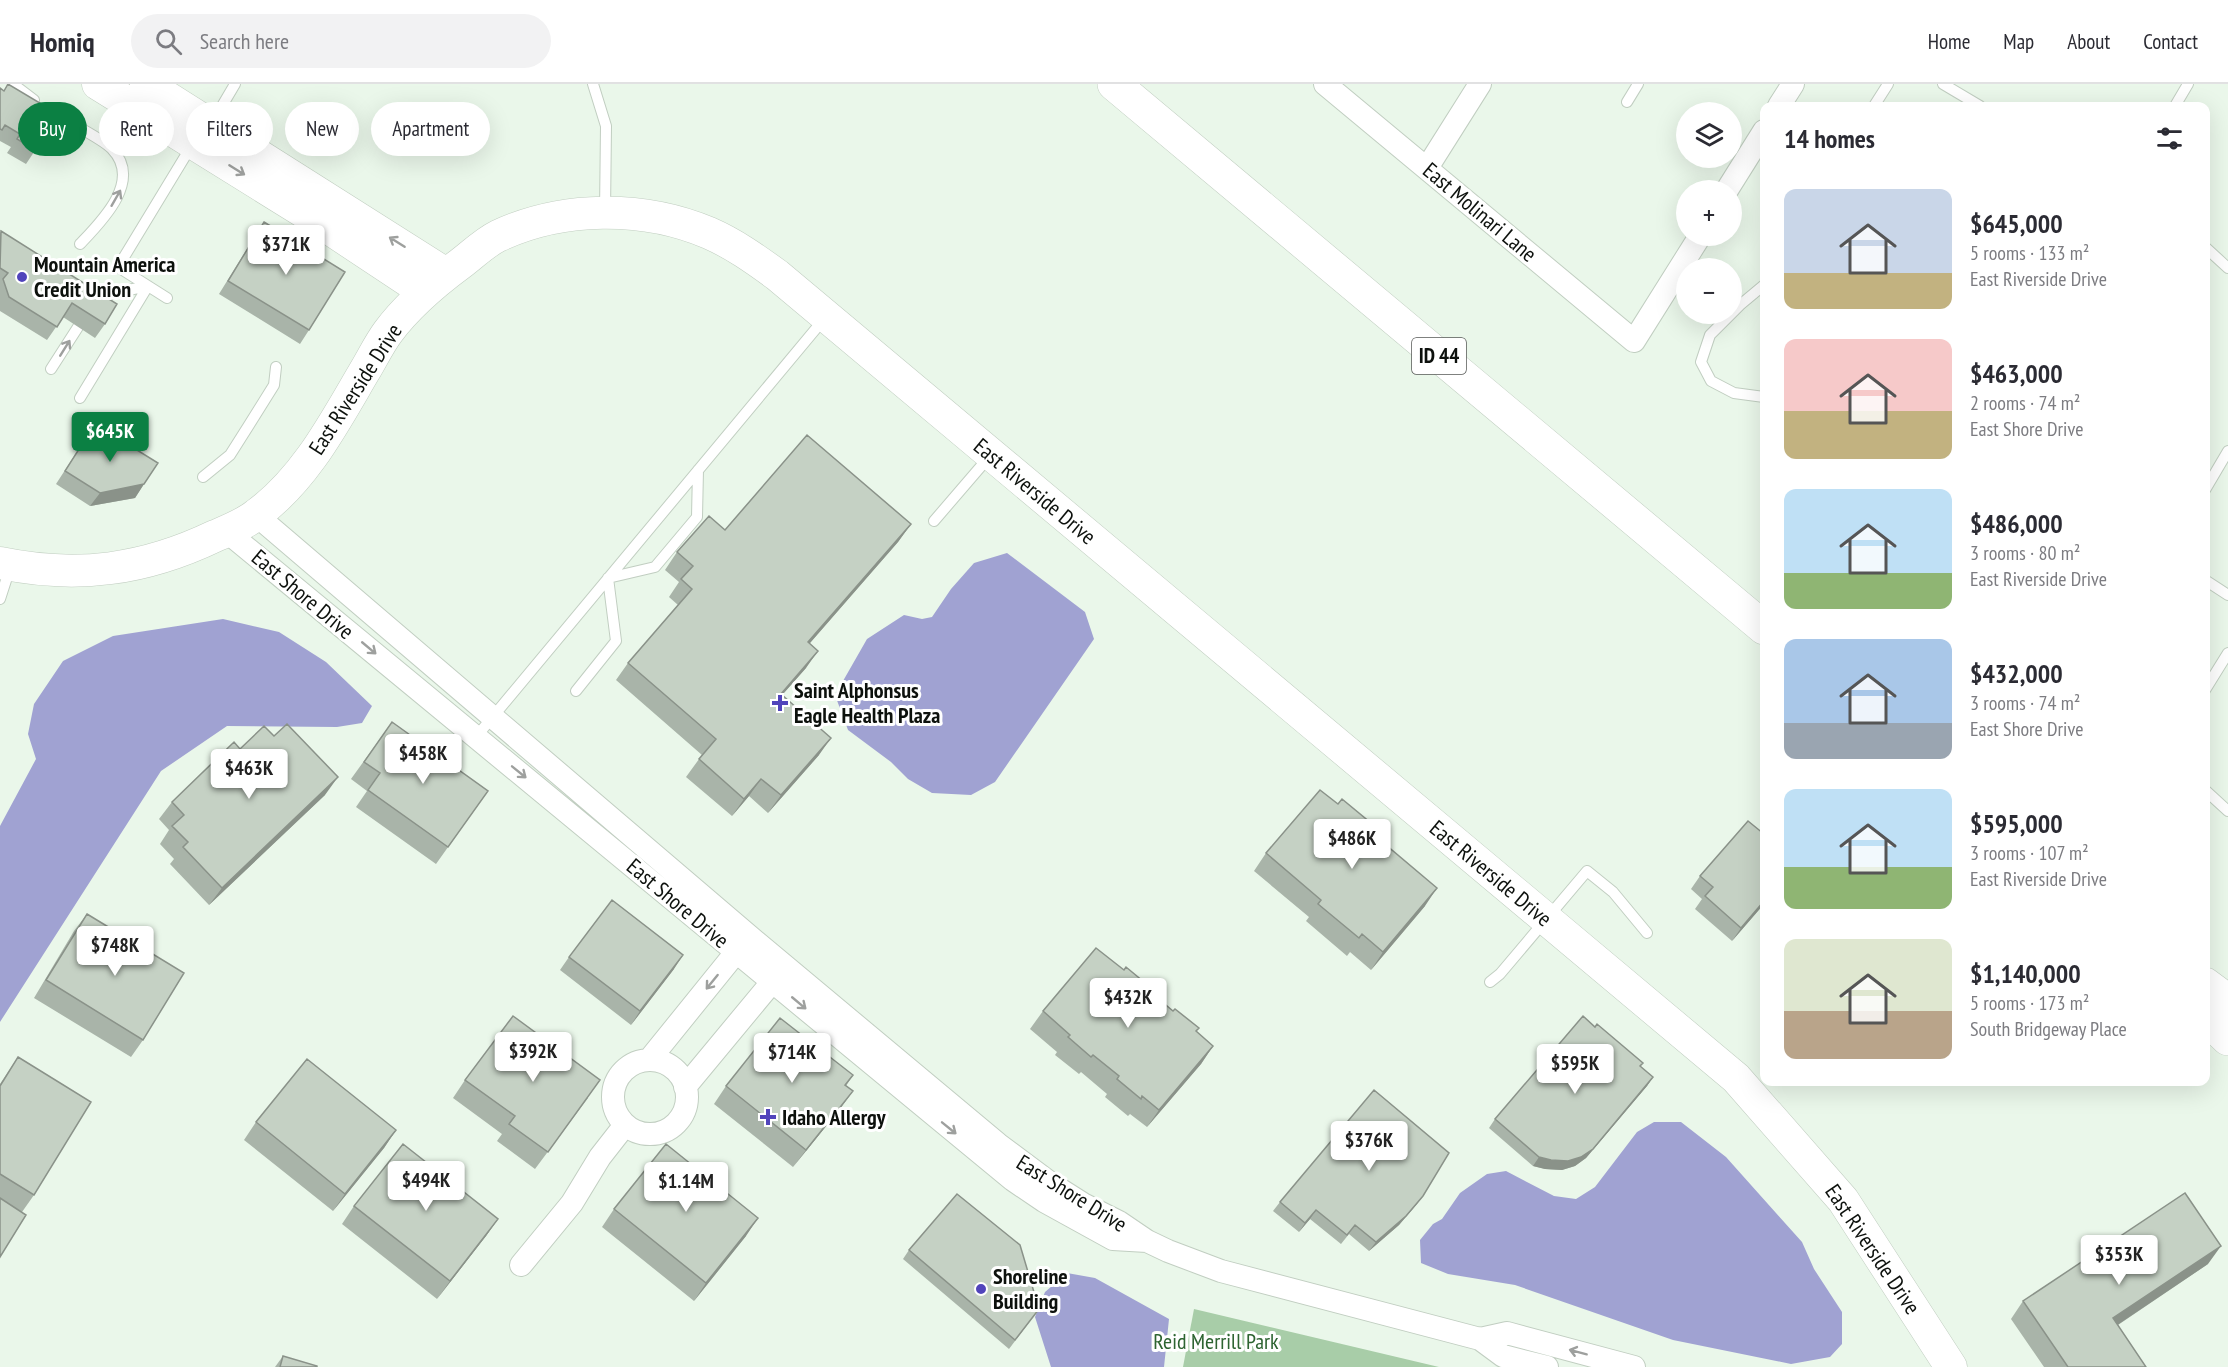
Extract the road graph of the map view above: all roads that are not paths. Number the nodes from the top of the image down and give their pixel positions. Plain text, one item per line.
1 (13, 84) edge
2 (98, 84) edge
3 (146, 84) edge
4 (235, 84) edge
5 (593, 84) edge
6 (1114, 84) edge
7 (1325, 84) edge
8 (1480, 84) edge
9 (1638, 84) edge
10 (1793, 84) edge
11 (1888, 84) edge
12 (1943, 84) edge
13 (2188, 84) edge
14 (223, 102) edge
15 (1627, 102) dead end
16 (1782, 102) edge
17 (1877, 102) edge
18 (1969, 102) edge
19 (2177, 102) edge
20 (186, 120) edge
21 (186, 126) edge
22 (1760, 137) edge
23 (188, 156) edge
24 (237, 156) edge
25 (1427, 168) junction
26 (1733, 180) edge
27 (605, 212) junction
28 (80, 244) dead end
29 (1694, 246) edge
30 (2210, 252) edge
31 (2228, 268) edge
32 (436, 283) junction
33 (148, 286) junction
34 (1760, 288) edge
35 (167, 298) dead end
36 (91, 307) edge
37 (826, 316) junction
38 (78, 327) dead end
39 (276, 367) dead end
40 (51, 369) dead end
41 (1760, 396) edge
42 (80, 398) dead end
43 (2228, 451) edge
44 (992, 454) junction
45 (698, 470) junction
46 (203, 477) dead end
47 (2210, 482) edge
48 (256, 515) junction
49 (934, 521) dead end
50 (226, 531) junction
51 (6, 564) edge
52 (608, 578) junction
53 (2210, 583) edge
54 (2228, 595) edge
55 (0, 600) edge
56 (1760, 625) edge
57 (2228, 652) edge
58 (2210, 682) edge
59 (576, 691) dead end
60 (491, 717) junction
61 (476, 737) junction
62 (2210, 795) edge
63 (2228, 811) edge
64 (1546, 919) junction
65 (1647, 933) dead end
66 (743, 944) junction
67 (779, 974) junction
68 (1490, 982) dead end
69 (2210, 988) edge
70 (2228, 1001) edge
71 (2210, 1022) edge
72 (2228, 1039) edge
73 (649, 1060) junction
74 (685, 1087) junction
75 (625, 1125) junction
76 (521, 1265) dead end
77 (1480, 1339) junction
78 (1946, 1365) edge
79 (1547, 1367) edge
80 (1634, 1367) edge

28 -> 1 lane
2 - 21 street
3 - 20 street
4 - 14 lane
5 - 27 lane
6 - 56 highway, ID 44
7 - 25 street, East Molinari Lane
8 - 25 street
9 - 15 lane
10 - 16 street
11 - 17 lane
12 - 18 lane
13 - 19 lane
22 - 26 street
23 - 33 lane
24 - 32 street
25 - 29 street, East Molinari Lane
27 - 32 street, East Riverside Drive
27 - 37 street, East Riverside Drive
30 - 31 lane
32 - 48 street, East Riverside Drive
33 - 35 lane
33 - 36 lane
33 - 42 lane
34 - 41 lane
37 - 44 street, East Riverside Drive
37 - 45 lane
40 -> 38 lane
39 - 46 lane
43 - 47 lane
44 - 49 lane
44 - 64 street, East Riverside Drive
45 - 52 lane
45 - 52 lane
48 - 50 street, East Riverside Drive
48 - 60 street, East Shore Drive
50 - 51 street, East Riverside Drive
50 -> 61 street, East Shore Drive
51 - 55 lane
52 - 59 lane
52 - 60 lane
53 - 54 lane
57 - 58 lane
60 - 61 lane
60 - 66 street, East Shore Drive
61 -> 66 street, East Shore Drive
62 - 63 lane
64 - 65 lane
64 - 68 lane
64 - 78 street, East Riverside Drive
66 - 67 street, East Shore Drive
66 -> 73 street
67 - 74 street
67 - 77 street, East Shore Drive
69 - 70 highway
71 - 72 highway
73 - 74 street
73 - 75 street
74 - 75 street
75 - 76 street
77 - 79 street, East Shore Drive
80 -> 77 street, East Shore Drive

